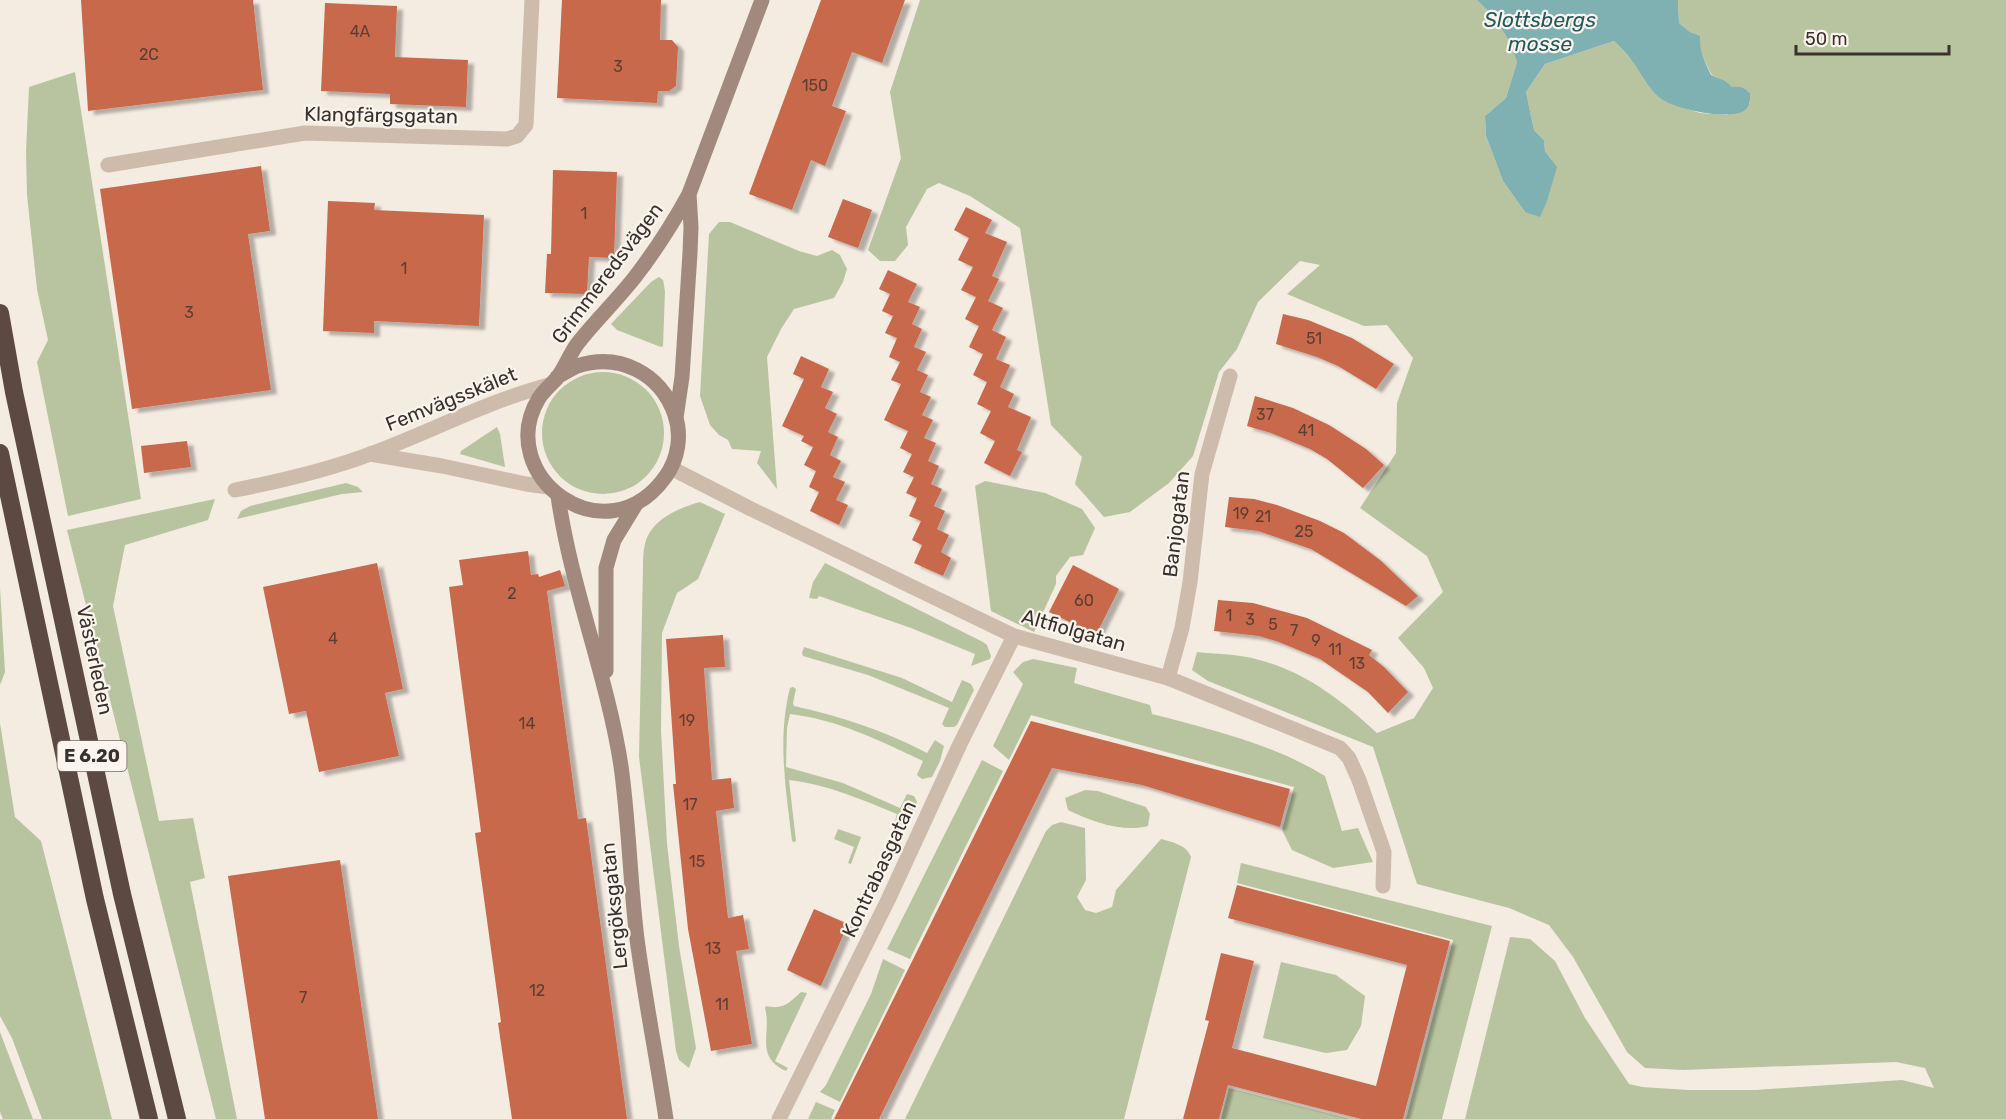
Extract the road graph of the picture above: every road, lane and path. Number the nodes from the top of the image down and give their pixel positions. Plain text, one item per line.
1 (532, 0) edge
2 (762, 0) edge
3 (108, 165) dead end
4 (689, 194) junction
5 (0, 313) edge
6 (1230, 376) dead end
7 (553, 381) junction
8 (676, 418) junction
9 (0, 453) edge
10 (370, 454) junction
11 (671, 468) junction
12 (235, 490) dead end
13 (553, 491) junction
14 (636, 504) junction
15 (1014, 636) junction
16 (1168, 678) junction
17 (606, 689) junction
18 (1383, 886) dead end
19 (149, 1119) edge
20 (177, 1119) edge
21 (666, 1119) edge
22 (779, 1119) edge

1 - 3 street, Klangfärgsgatan
2 - 4 street, Grimmeredsvägen
4 - 7 street, Grimmeredsvägen
4 - 8 street, Grimmeredsvägen
5 - 20 highway, Västerleden / E 6.20
6 - 16 street, Banjogatan
7 - 8 street
7 - 10 street, Femvägsskälet
7 - 13 street
8 - 11 street
9 - 19 highway, E 6.20
10 - 12 street, Femvägsskälet
10 - 13 street, Femvägsskälet
11 - 14 street
11 - 15 street, Altfiolgatan
13 - 14 street
13 - 17 street, Lergöksgatan
14 - 17 street, Lergöksgatan
15 - 16 street, Altfiolgatan
15 - 22 street, Kontrabasgatan
16 - 18 street, Altfiolgatan
17 - 21 street, Lergöksgatan

